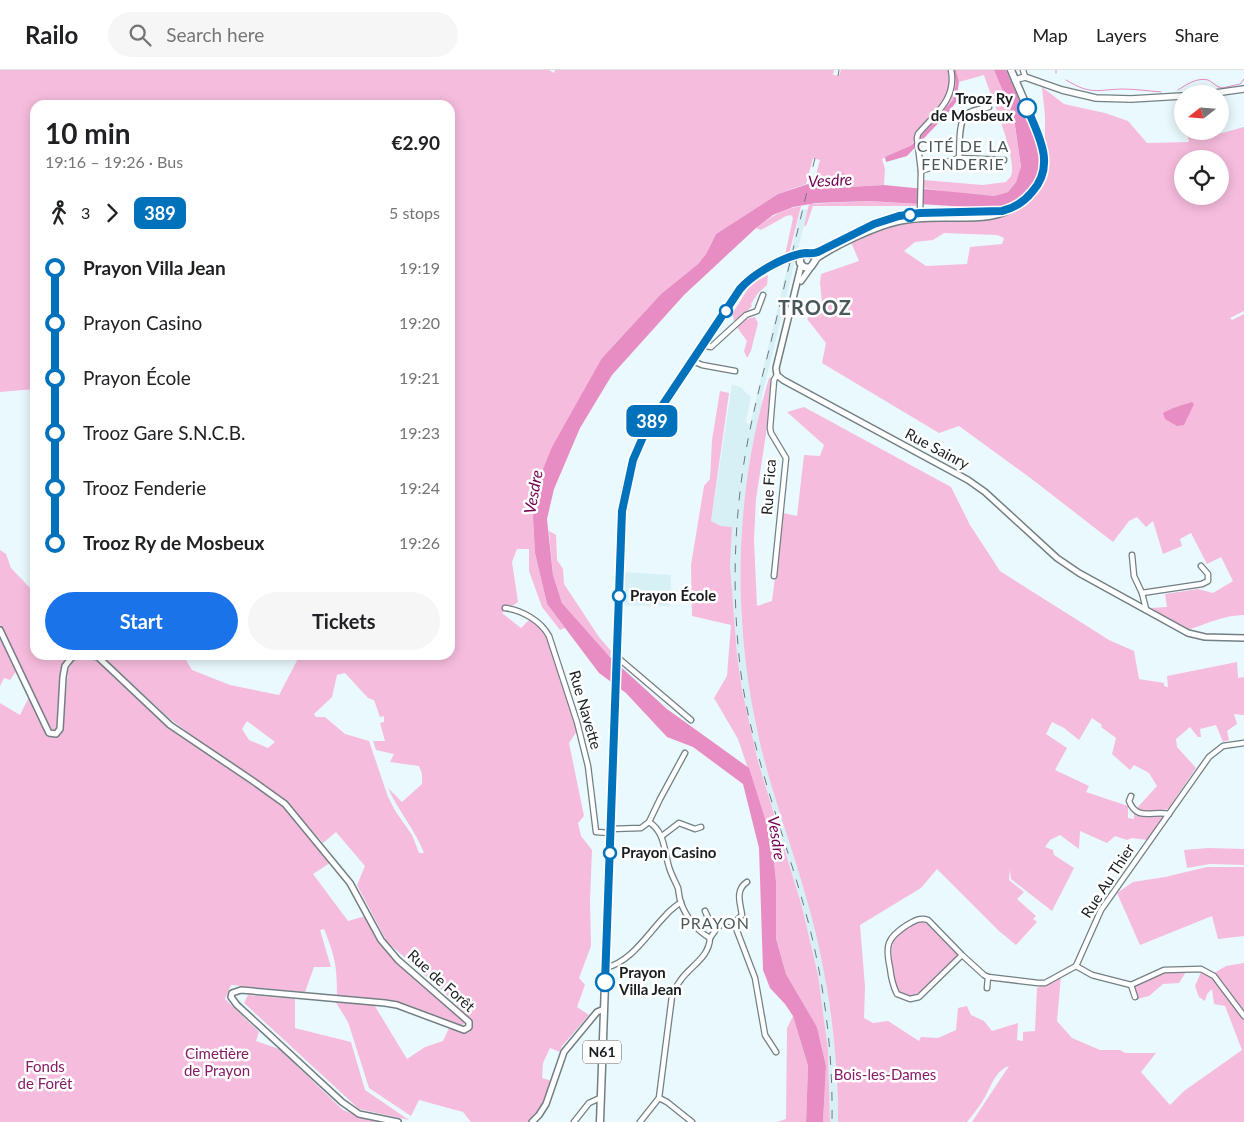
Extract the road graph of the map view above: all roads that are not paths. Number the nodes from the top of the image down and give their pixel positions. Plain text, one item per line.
1 (951, 70) edge
2 (1011, 70) edge
3 (1023, 70) edge
4 (1025, 77) junction
5 (1015, 80) junction
6 (1244, 89) edge
7 (1229, 91) edge
8 (1174, 96) edge
9 (989, 108) dead end
10 (959, 158) junction
11 (1004, 160) dead end
12 (921, 171) junction
13 (920, 212) junction
14 (802, 255) junction
15 (812, 261) junction
16 (801, 264) junction
17 (795, 290) junction
18 (763, 295) dead end
19 (706, 346) junction
20 (695, 362) junction
21 (735, 371) dead end
22 (777, 375) junction
23 (664, 402) junction
24 (1132, 555) dead end
25 (1201, 566) dead end
26 (774, 576) dead end
27 (1142, 593) junction
28 (505, 608) dead end
29 (1146, 609) junction
30 (0, 630) edge
31 (1244, 638) edge
32 (617, 659) junction
33 (70, 660) edge
34 (101, 660) edge
35 (691, 720) dead end
36 (1244, 743) edge
37 (685, 753) dead end
38 (1131, 796) dead end
39 (1169, 814) junction
40 (649, 822) junction
41 (701, 827) dead end
42 (610, 831) junction
43 (662, 836) junction
44 (748, 882) dead end
45 (682, 904) junction
46 (705, 912) dead end
47 (734, 923) junction
48 (717, 928) junction
49 (710, 938) junction
50 (962, 954) junction
51 (1076, 966) junction
52 (605, 968) junction
53 (988, 977) junction
54 (1131, 985) junction
55 (986, 988) dead end
56 (1135, 997) dead end
57 (604, 1009) junction
58 (1244, 1016) edge
59 (776, 1052) dead end
60 (600, 1098) junction
61 (659, 1098) junction
62 (398, 1122) edge
63 (532, 1122) edge
64 (574, 1122) edge
65 (600, 1122) edge
66 (640, 1122) edge
67 (692, 1122) edge

1 - 12 street
2 - 5 main road, N61
3 - 4 street
4 - 5 main road
4 - 8 main road
5 - 13 main road, N61
6 - 7 main road
9 - 10 street
10 - 11 street
10 - 12 street
12 - 13 street
13 - 15 main road, N61
14 - 15 main road, N61
14 - 16 main road
14 - 23 main road, N61
15 - 16 main road, N61
15 - 17 street
16 - 17 street
16 - 19 main road, N61
17 - 22 street
18 - 19 street
19 - 20 main road, N61
20 - 21 street
20 - 23 main road, N61
22 - 26 street, Rue Fica
22 - 29 street, Rue Sainry
23 - 32 main road, N61
24 - 27 street
25 - 27 street
27 - 29 street
28 - 42 street, Rue Navette
29 - 31 street, Rue Sainry
30 - 33 street
32 - 35 street
32 - 42 main road, N61
34 - 62 street, Rue de Forêt
36 - 39 street, Rue Au Thier
37 - 40 street
38 - 39 street
39 - 51 street, Rue Au Thier
40 - 42 street
40 - 43 street
41 - 43 street
42 - 52 main road, N61
43 - 45 street
44 - 47 street
45 - 49 street
45 - 52 street
46 - 48 street
47 - 48 street
47 - 59 street
48 - 49 street
49 - 61 street
50 - 50 street
50 - 53 street
51 - 53 street
51 - 54 street
52 - 57 main road, N61
53 - 55 street
54 - 56 street
54 - 58 street
57 - 60 main road, N61
57 - 63 street
60 - 64 street
60 - 65 main road, N61
61 - 66 street
61 - 67 street

